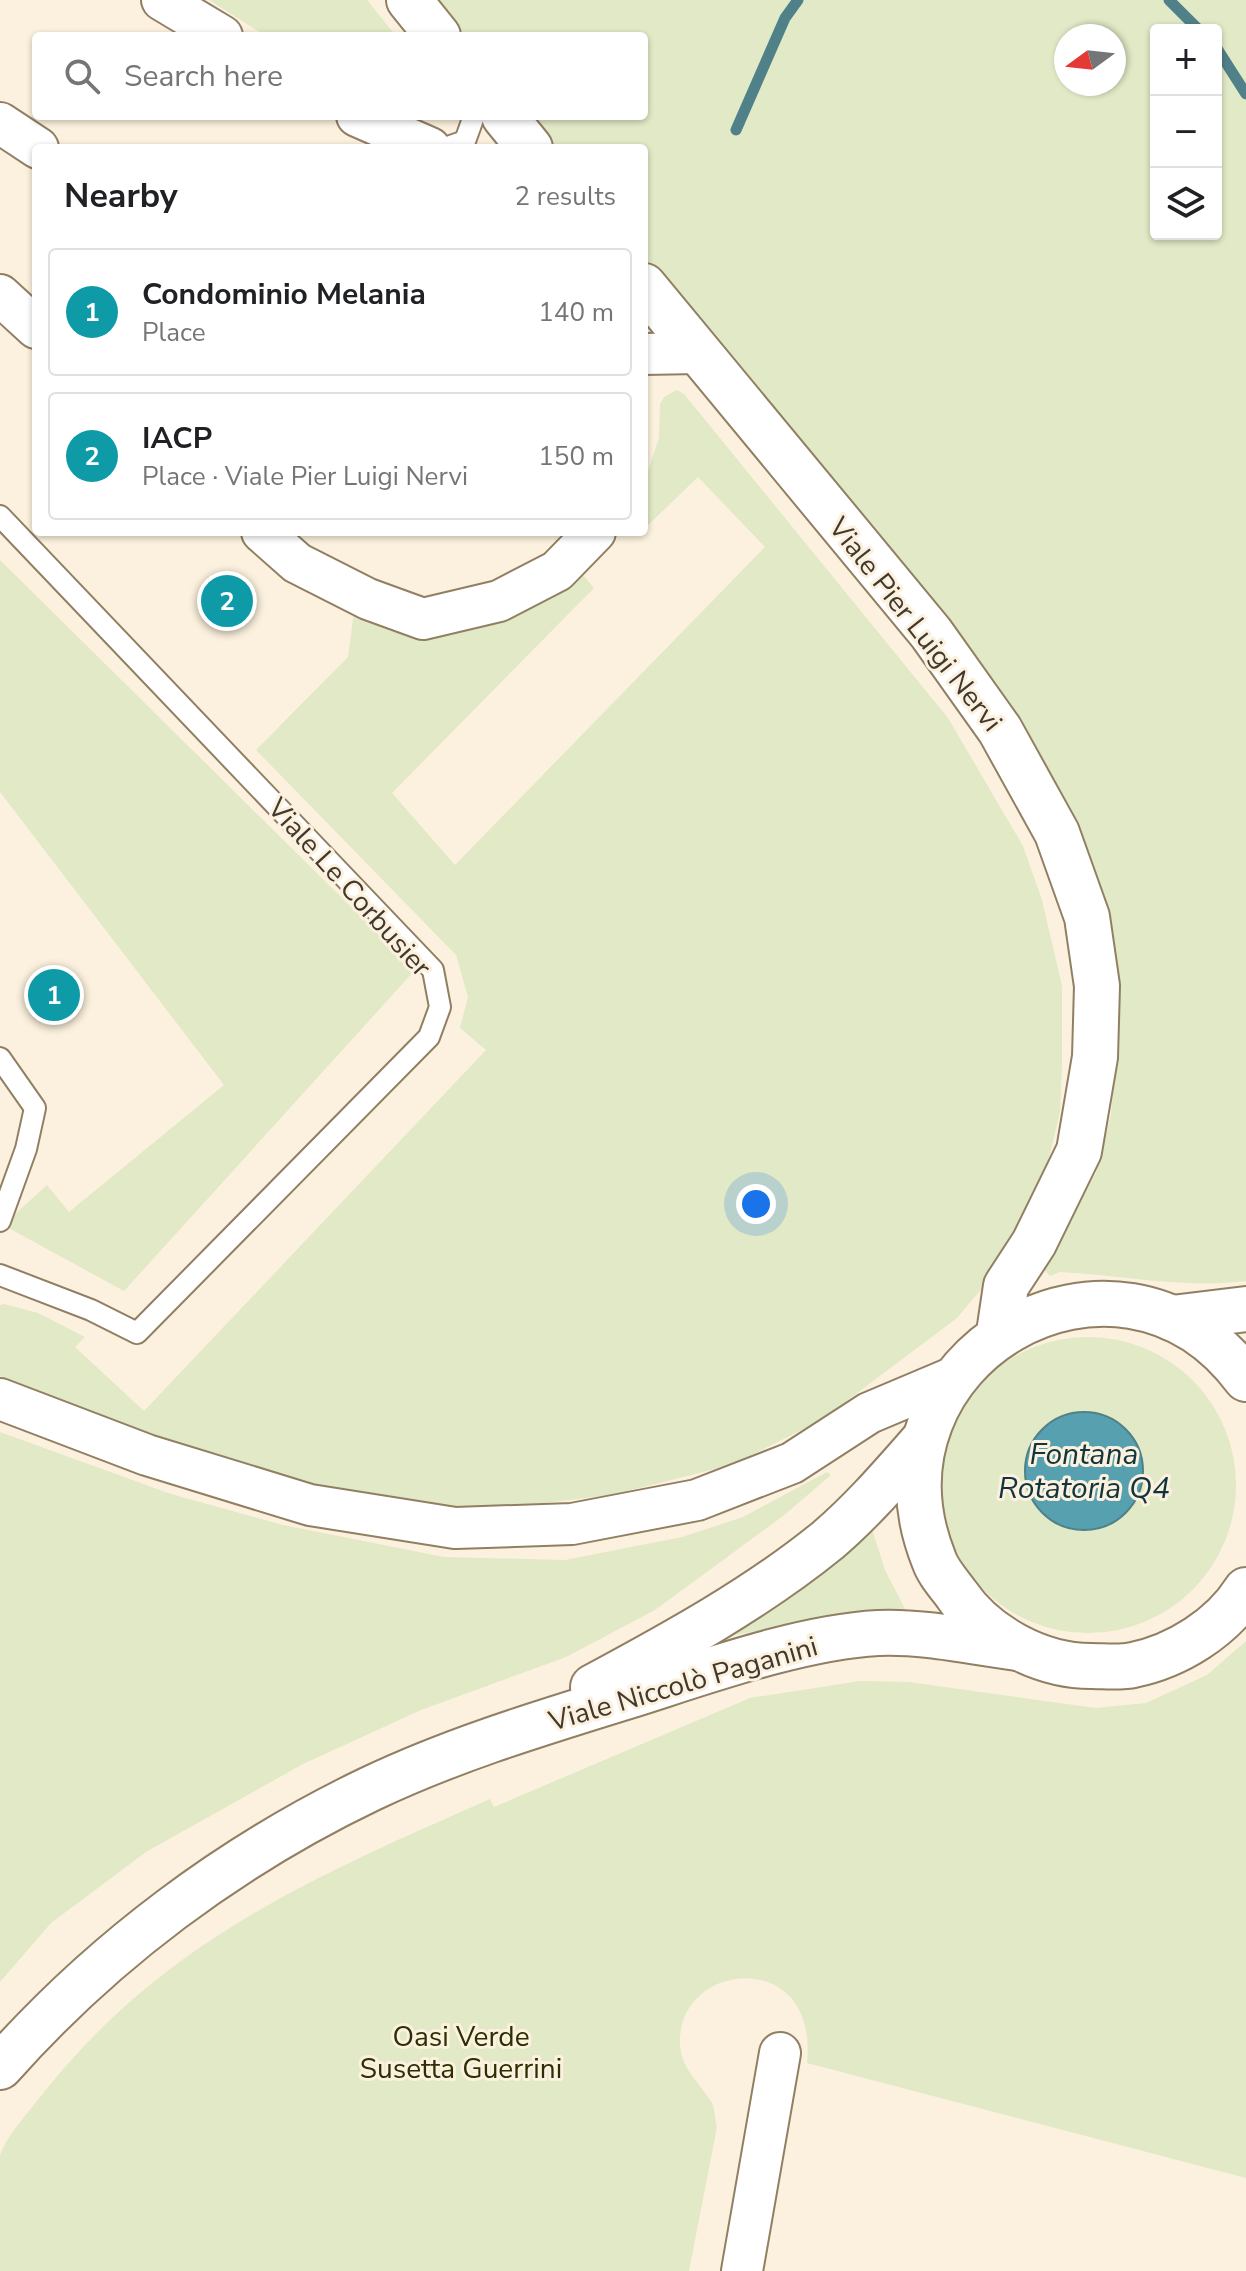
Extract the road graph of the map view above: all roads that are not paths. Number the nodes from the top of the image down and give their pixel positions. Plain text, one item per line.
1 (162, 0) edge
2 (409, 0) edge
3 (215, 32) edge
4 (435, 32) edge
5 (366, 120) edge
6 (473, 120) edge
7 (507, 120) edge
8 (0, 123) edge
9 (32, 144) edge
10 (421, 144) edge
11 (456, 144) edge
12 (527, 144) edge
13 (648, 291) edge
14 (0, 295) edge
15 (32, 324) edge
16 (698, 353) junction
17 (648, 354) edge
18 (0, 516) edge
19 (267, 536) edge
20 (591, 536) edge
21 (0, 1058) edge
22 (0, 1221) edge
23 (0, 1275) edge
24 (1246, 1309) edge
25 (1172, 1318) junction
26 (999, 1333) junction
27 (952, 1378) junction
28 (1246, 1379) edge
29 (0, 1399) edge
30 (922, 1442) junction
31 (1246, 1590) edge
32 (1017, 1648) junction
33 (495, 1738) junction
34 (780, 2053) dead end
35 (0, 2067) edge
36 (742, 2271) edge

1 - 3 street
2 - 4 street
5 - 10 street
6 - 11 lane
7 - 12 street
8 - 9 street
13 - 16 street, Viale Pier Luigi Nervi
14 - 15 street
16 - 17 street
16 - 26 street, Viale Pier Luigi Nervi
18 - 23 lane, Viale Le Corbusier
19 - 20 street
21 - 22 lane
24 - 25 street
25 - 26 street
25 - 28 street
26 - 27 street
27 - 29 street
27 - 30 street
30 - 32 street
30 - 33 street, Viale Niccolò Paganini
31 - 32 street
32 - 33 street, Viale Niccolò Paganini
33 - 35 street, Viale Niccolò Paganini
34 - 36 street

